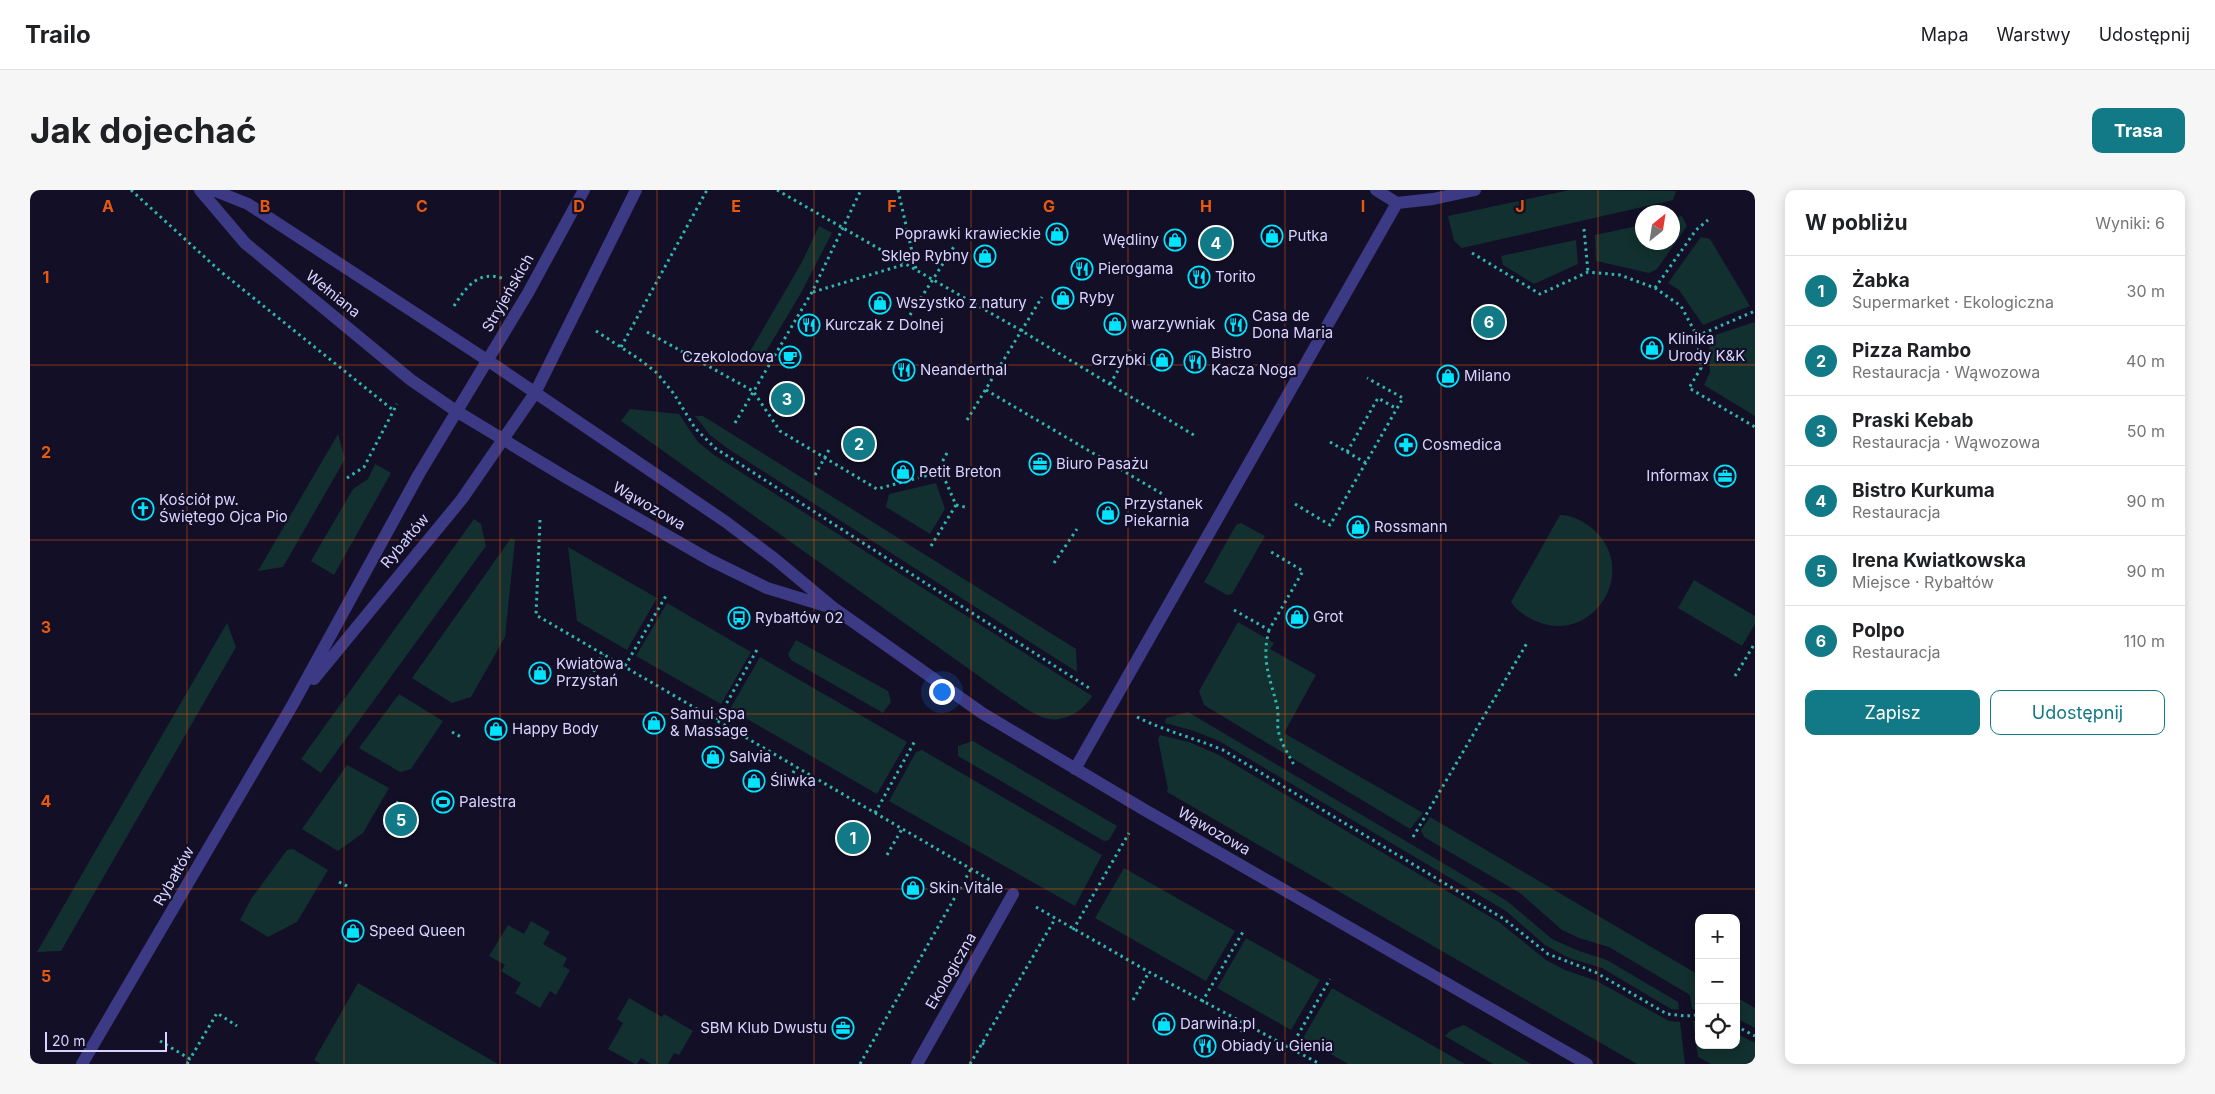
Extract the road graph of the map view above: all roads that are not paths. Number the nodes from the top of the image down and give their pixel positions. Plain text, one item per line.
1 (200, 190) edge
2 (213, 190) edge
3 (584, 190) edge
4 (636, 190) edge
5 (1376, 190) edge
6 (1475, 190) edge
7 (1397, 203) junction
8 (487, 360) junction
9 (535, 394) junction
10 (456, 411) junction
11 (504, 441) junction
12 (835, 609) junction
13 (293, 704) junction
14 (1075, 769) junction
15 (1013, 894) road end
16 (82, 1064) edge
17 (917, 1064) edge
18 (1587, 1064) edge

1 - 10 street, Wełniana
2 - 8 street, Wełniana
3 - 8 street, Stryjeńskich
4 - 9 street
5 - 7 street
6 - 7 street
7 - 14 street
8 - 9 street, Wąwozowa
8 - 10 street, Stryjeńskich
9 - 11 street, Rybałtów
9 - 12 street, Wąwozowa
10 - 11 street, Wąwozowa
10 - 13 street, Rybałtów
11 - 12 street, Wąwozowa
11 - 13 street, Rybałtów
12 - 14 street, Wąwozowa
13 - 16 street, Rybałtów
14 - 18 street, Wąwozowa
15 - 17 street, Ekologiczna

